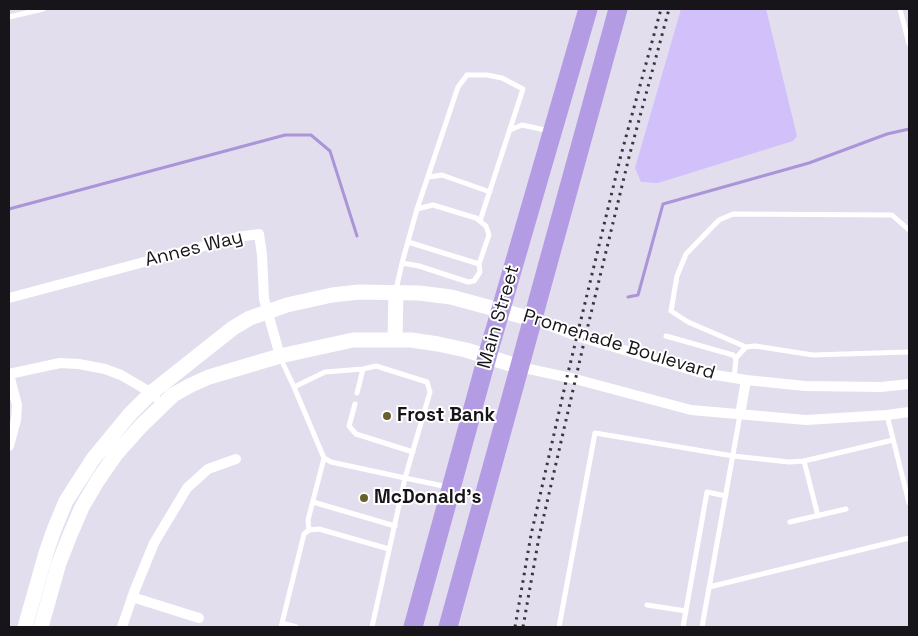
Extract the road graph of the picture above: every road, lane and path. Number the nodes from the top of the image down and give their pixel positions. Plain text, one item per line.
1 (42, 9) edge
2 (588, 9) edge
3 (618, 9) edge
4 (900, 9) edge
5 (9, 17) edge
6 (909, 44) edge
7 (510, 130) junction
8 (553, 132) junction
9 (429, 177) junction
10 (490, 192) junction
11 (417, 210) junction
12 (480, 221) junction
13 (909, 230) edge
14 (408, 242) junction
15 (402, 263) junction
16 (479, 264) junction
17 (396, 292) junction
18 (9, 298) edge
19 (502, 310) junction
20 (267, 311) junction
21 (532, 319) junction
22 (666, 336) dead end
23 (395, 340) junction
24 (746, 347) junction
25 (909, 352) edge
26 (280, 356) junction
27 (487, 357) junction
28 (736, 358) junction
29 (520, 367) junction
30 (363, 369) junction
31 (9, 374) edge
32 (734, 378) junction
33 (746, 380) junction
34 (909, 384) edge
35 (294, 387) junction
36 (151, 393) junction
37 (357, 393) dead end
38 (354, 404) dead end
39 (162, 405) junction
40 (909, 412) edge
41 (740, 415) junction
42 (887, 415) junction
43 (893, 440) junction
44 (9, 446) edge
45 (413, 452) junction
46 (733, 456) junction
47 (324, 458) junction
48 (236, 459) dead end
49 (804, 461) junction
50 (406, 478) junction
51 (451, 488) junction
52 (726, 496) junction
53 (313, 502) junction
54 (909, 504) edge
55 (846, 509) dead end
56 (818, 516) junction
57 (790, 522) dead end
58 (395, 526) junction
59 (309, 530) junction
60 (909, 538) edge
61 (389, 549) junction
62 (709, 587) junction
63 (132, 597) junction
64 (647, 605) dead end
65 (686, 611) junction
66 (199, 618) dead end
67 (281, 625) edge
68 (33, 626) edge
69 (122, 627) edge
70 (296, 627) edge
71 (372, 627) edge
72 (413, 627) edge
73 (448, 627) edge
74 (559, 627) edge
75 (683, 627) edge
76 (702, 627) edge

1 - 5 lane
2 - 8 highway, Main Street
3 - 21 highway, Main Street
4 - 6 lane
7 - 8 lane
7 - 9 lane
7 - 10 lane
8 - 19 highway, Main Street
9 - 10 lane
9 - 11 lane
10 - 12 lane
11 - 12 lane
11 - 14 lane
12 - 16 lane
13 - 24 lane
14 - 15 lane
14 - 16 lane
15 - 16 lane
15 - 17 lane
17 - 19 street, Promenade Boulevard
17 - 20 street, Promenade Boulevard
17 - 23 street
18 - 20 street, Annes Way
19 - 21 street, Promenade Boulevard
19 - 27 highway, Main Street
20 - 26 street, Annes Way
20 - 36 street, Promenade Boulevard
21 - 29 highway, Main Street
21 - 32 street, Promenade Boulevard
22 - 28 lane
23 - 26 street, Promenade Boulevard
23 - 27 street, Promenade Boulevard
24 - 25 lane
24 - 28 lane
26 - 35 lane
26 - 39 street, Promenade Boulevard
27 - 29 street, Promenade Boulevard
27 - 51 highway, Main Street
28 - 32 lane
29 - 41 street, Promenade Boulevard
29 - 73 highway, Main Street
30 - 35 lane
30 - 37 lane
30 - 45 lane
31 - 36 street
31 - 44 street
32 - 33 street, Promenade Boulevard
33 - 34 street, Promenade Boulevard
33 - 41 street
35 - 47 lane
36 - 39 street
36 - 68 street, Promenade Boulevard
38 - 45 lane
39 - 68 street, Promenade Boulevard
40 - 42 street, Promenade Boulevard
41 - 42 street, Promenade Boulevard
41 - 46 lane
42 - 43 lane
43 - 49 lane
43 - 54 lane
45 - 50 lane
46 - 49 lane
46 - 52 lane
46 - 74 lane
47 - 50 lane
47 - 53 lane
48 - 63 street
49 - 56 lane
50 - 51 lane
50 - 58 lane
51 - 72 highway, Main Street
52 - 62 lane
52 - 65 lane
53 - 58 lane
53 - 59 lane
55 - 56 lane
56 - 57 lane
58 - 61 lane
59 - 61 lane
59 - 67 lane
60 - 62 lane
61 - 71 lane
62 - 76 lane
63 - 66 street
63 - 69 street
64 - 65 lane
65 - 75 lane
67 - 70 lane

